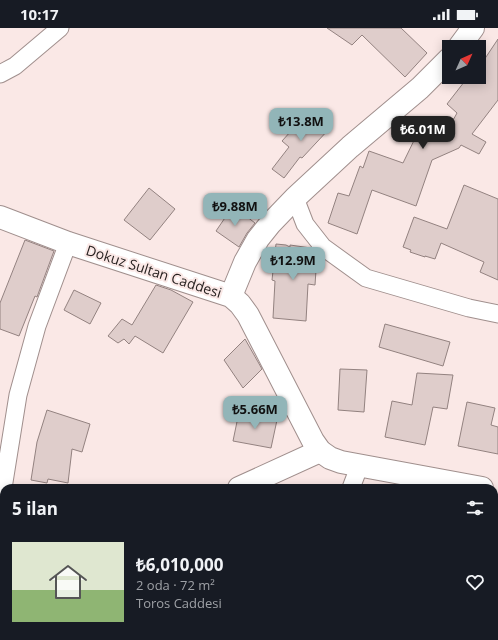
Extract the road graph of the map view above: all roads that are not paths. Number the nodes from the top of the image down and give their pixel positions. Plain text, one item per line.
1 (60, 28) edge
2 (473, 28) edge
3 (464, 40) edge
4 (442, 66) edge
5 (0, 74) edge
6 (295, 198) junction
7 (0, 217) edge
8 (68, 243) junction
9 (231, 296) junction
10 (498, 314) edge
11 (320, 451) junction
12 (359, 466) junction
13 (4, 484) edge
14 (249, 484) edge
15 (352, 484) edge
16 (460, 484) edge

1 - 5 street
2 - 3 street
4 - 6 street
6 - 9 street
6 - 10 street
7 - 8 street, Dokuz Sultan Caddesi
8 - 9 street, Dokuz Sultan Caddesi
8 - 13 street
9 - 11 street, Dokuz Sultan Caddesi
11 - 12 street, Dokuz Sultan Caddesi
11 - 14 street
12 - 15 street
12 - 16 street, Dokuz Sultan Caddesi

